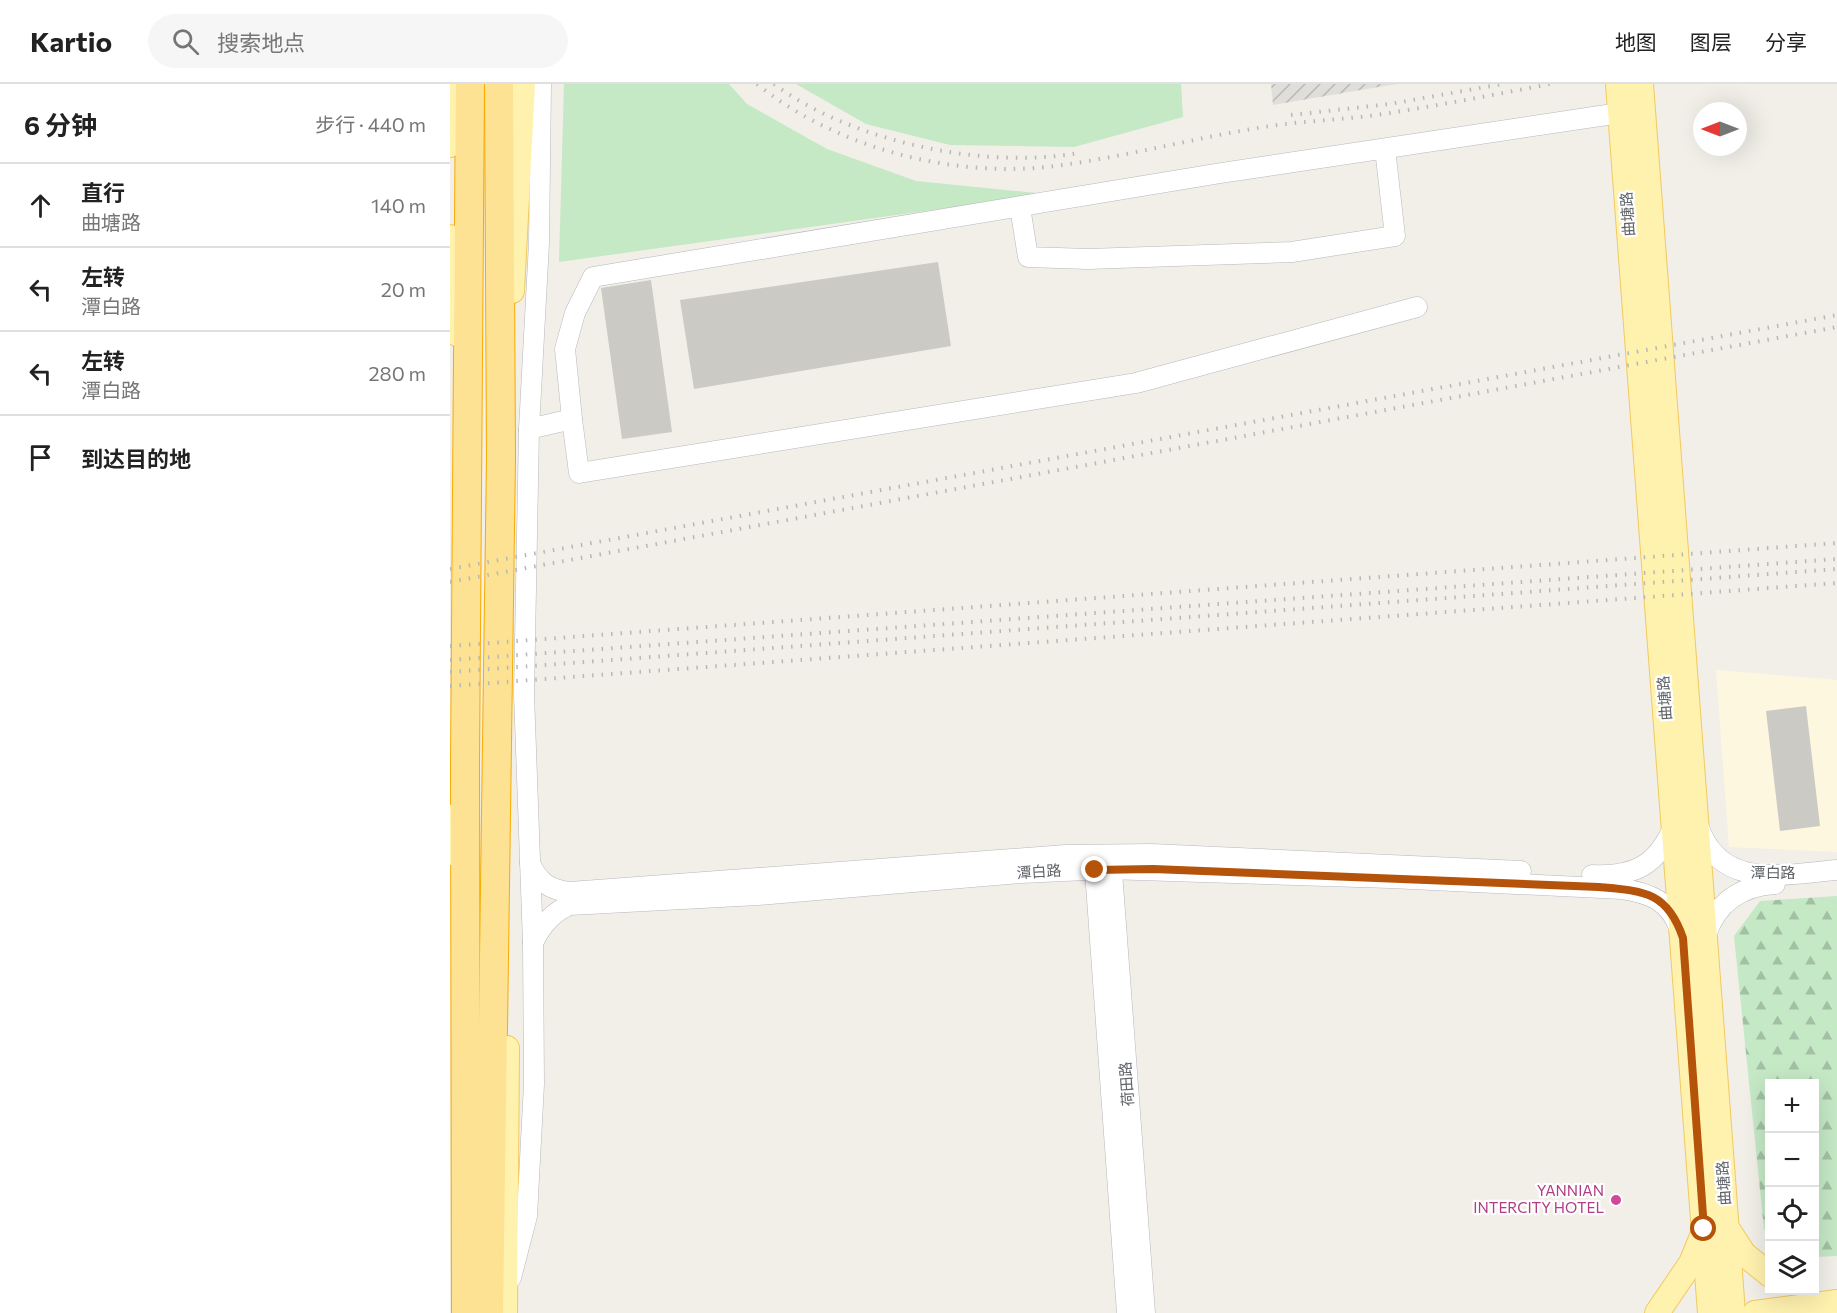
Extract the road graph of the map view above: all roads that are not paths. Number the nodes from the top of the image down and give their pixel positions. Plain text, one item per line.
1 (451, 84) edge
2 (470, 84) edge
3 (499, 84) edge
4 (523, 84) edge
5 (542, 84) edge
6 (1618, 84) edge
7 (1641, 84) edge
8 (1620, 113) junction
9 (450, 145) edge
10 (1385, 149) junction
11 (1020, 207) junction
12 (450, 237) edge
13 (1417, 307) dead end
14 (572, 419) junction
15 (529, 429) junction
16 (501, 458) junction
17 (467, 469) junction
18 (465, 765) junction
19 (1686, 824) junction
20 (450, 853) edge
21 (529, 861) junction
22 (1103, 862) junction
23 (1155, 870) junction
24 (1837, 870) edge
25 (1054, 871) junction
26 (1837, 879) edge
27 (1106, 912) junction
28 (1695, 936) junction
29 (534, 944) junction
30 (1716, 1229) junction
31 (1765, 1271) edge
32 (1819, 1288) edge
33 (1837, 1288) edge
34 (1837, 1302) edge
35 (503, 1310) edge
36 (466, 1313) edge
37 (1127, 1313) edge
38 (1145, 1313) edge
39 (1658, 1313) edge
40 (1710, 1313) edge
41 (1733, 1313) edge
42 (1755, 1313) edge

1 - 9 main road
2 - 17 highway
3 - 16 highway
4 - 16 main road
5 - 15 street
6 - 8 main road, 曲塘路
7 - 19 main road, 曲塘路
8 - 10 street
8 - 19 main road, 曲塘路
10 - 11 street
10 - 11 street
11 - 14 street
12 - 17 main road
13 - 14 street
14 - 15 street
15 - 21 street
16 - 35 highway
17 - 18 highway
18 - 20 main road
18 - 36 highway
19 - 22 street, 潭白路
19 - 24 street, 潭白路
19 - 28 main road, 曲塘路
21 - 22 street, 潭白路
21 - 29 street
22 - 23 street, 潭白路
22 - 25 street, 潭白路
22 - 27 street, 荷田路
23 - 27 street
23 - 28 street, 潭白路
25 - 27 street
25 - 29 street, 潭白路
26 - 28 street, 潭白路
27 - 37 street, 荷田路
27 - 38 street, 荷田路
28 - 30 main road, 曲塘路
29 - 35 street
30 - 31 main road
30 - 39 main road
30 - 40 main road, 曲塘路
30 - 41 main road, 曲塘路
32 - 33 main road
34 - 42 main road

